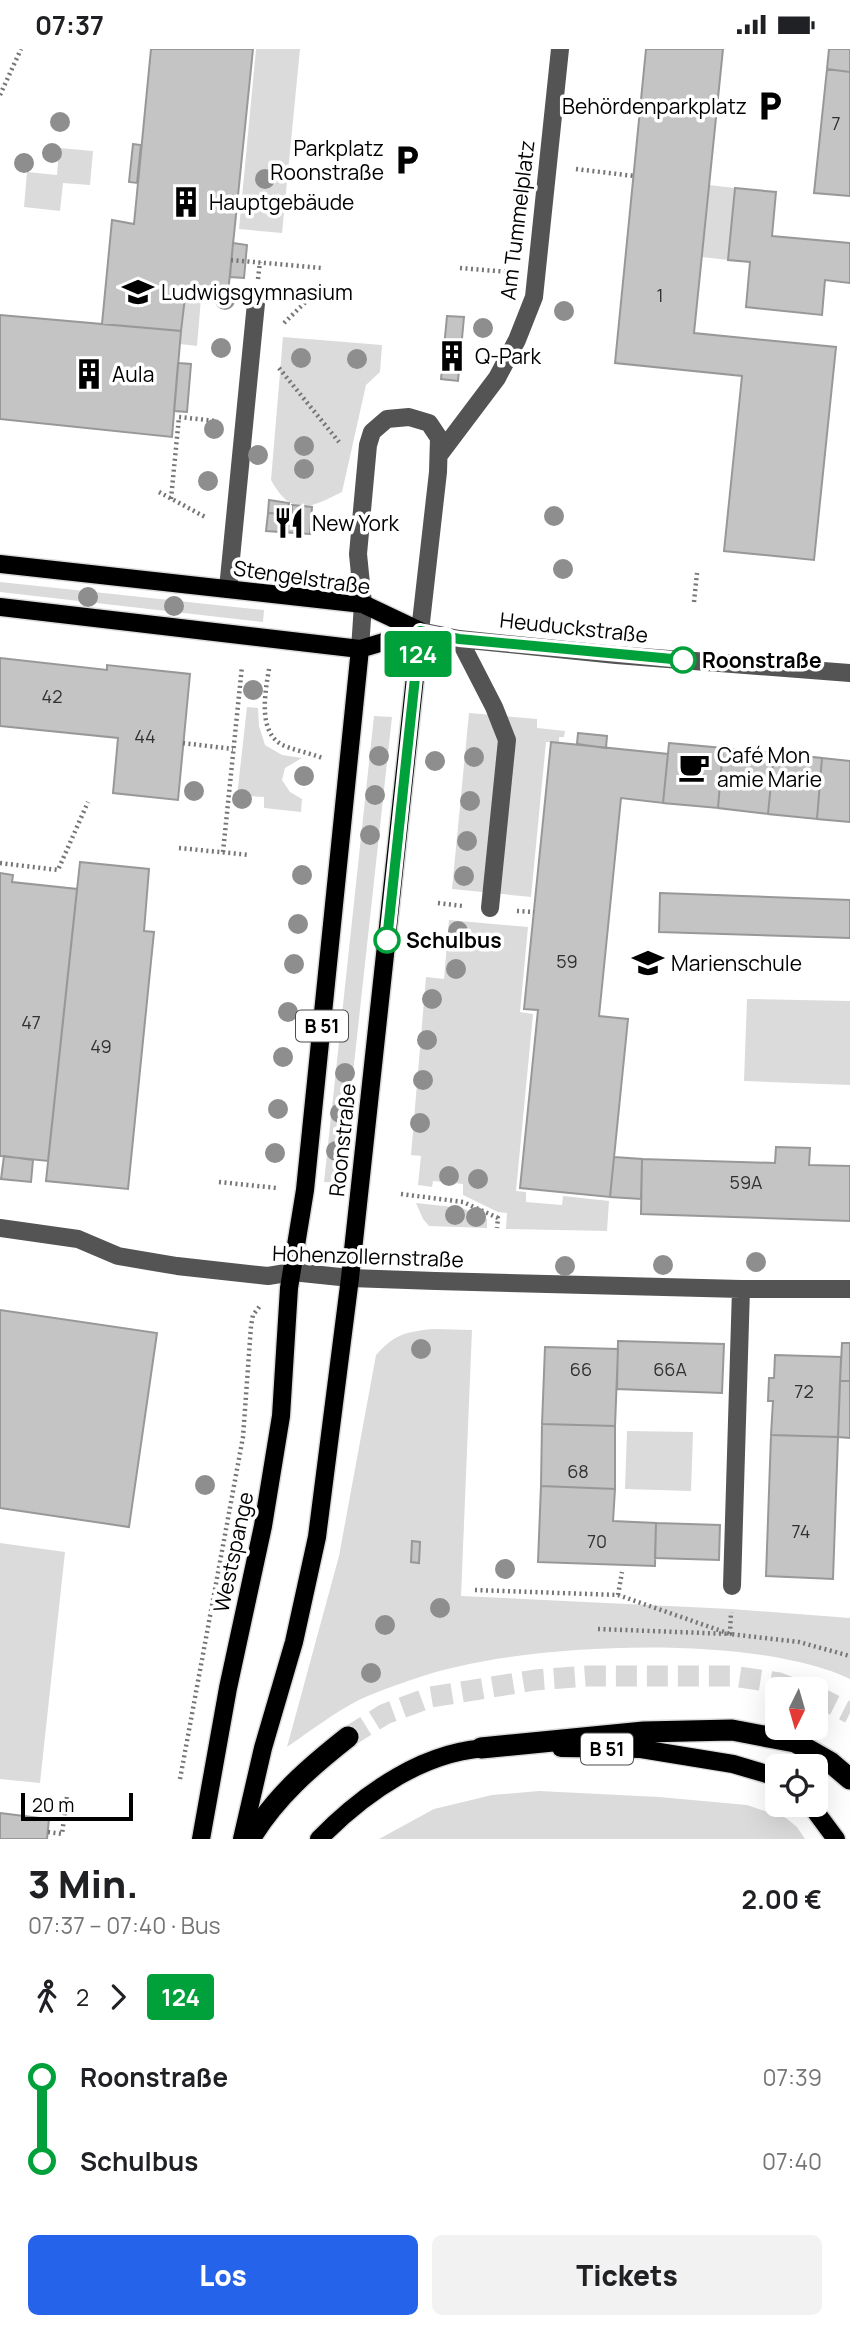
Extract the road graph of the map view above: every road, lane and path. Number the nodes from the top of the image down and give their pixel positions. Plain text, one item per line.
1 (21, 49) edge
2 (560, 49) edge
3 (0, 95) edge
4 (547, 167) junction
5 (634, 176) dead end
6 (231, 260) dead end
7 (322, 268) dead end
8 (460, 268) dead end
9 (537, 274) junction
10 (322, 286) dead end
11 (256, 303) dead end
12 (279, 327) dead end
13 (274, 361) dead end
14 (245, 424) junction
15 (439, 455) junction
16 (366, 459) junction
17 (159, 492) dead end
18 (172, 499) junction
19 (218, 524) dead end
20 (0, 564) edge
21 (697, 573) dead end
22 (228, 589) junction
23 (694, 602) dead end
24 (363, 604) junction
25 (0, 607) edge
26 (420, 631) junction
27 (459, 639) junction
28 (360, 649) junction
29 (242, 666) dead end
30 (269, 670) dead end
31 (850, 673) edge
32 (183, 743) dead end
33 (233, 749) junction
34 (321, 757) dead end
35 (88, 802) dead end
36 (179, 848) dead end
37 (223, 852) junction
38 (250, 855) dead end
39 (0, 863) edge
40 (490, 908) dead end
41 (219, 1182) dead end
42 (277, 1188) dead end
43 (401, 1194) dead end
44 (497, 1228) dead end
45 (0, 1229) edge
46 (292, 1272) junction
47 (350, 1278) junction
48 (741, 1289) junction
49 (850, 1289) edge
50 (251, 1326) dead end
51 (621, 1572) dead end
52 (732, 1586) dead end
53 (475, 1590) dead end
54 (618, 1595) junction
55 (207, 1628) dead end
56 (598, 1629) dead end
57 (730, 1634) junction
58 (850, 1656) edge
59 (348, 1737) tunnel mouth
60 (481, 1748) junction
61 (765, 1774) edge
62 (850, 1779) edge
63 (66, 1796) dead end
64 (820, 1817) edge
65 (48, 1832) dead end
66 (201, 1839) edge
67 (242, 1839) edge
68 (250, 1839) edge
69 (319, 1839) edge
70 (836, 1839) edge

1 - 3 path
2 - 4 street, Am Tummelplatz
4 - 5 path
4 - 9 street, Am Tummelplatz
6 - 7 path
8 - 9 path
9 - 15 street, Am Tummelplatz
10 - 12 path
11 - 14 street
13 - 16 path
14 - 18 path
14 - 22 street
15 - 16 street
15 - 26 street
16 - 24 street
17 - 18 path
18 - 19 path
20 - 22 main road, Stengelstraße
21 - 23 path
22 - 24 main road, Stengelstraße
24 - 26 main road, Stengelstraße
24 - 28 street
25 - 28 main road
26 - 27 street, Heuduckstraße
26 - 28 main road
26 - 47 main road, Roonstraße / B 51
27 - 31 street, Heuduckstraße
27 - 40 street
28 - 46 main road, Roonstraße / B 51
29 - 33 path
30 - 34 path
32 - 33 path
33 - 37 path
35 - 39 path
36 - 37 path
37 - 38 path
41 - 42 path
43 - 44 path
45 - 46 street, Hohenzollernstraße
46 - 47 street, Hohenzollernstraße
46 - 66 main road, Westspange / B 51
47 - 48 street, Hohenzollernstraße
47 - 67 main road, B 51
48 - 49 street, Hohenzollernstraße
48 - 52 street
50 - 55 path
51 - 54 path
53 - 54 path
54 - 57 path
56 - 57 path
57 - 58 path
59 - 68 highway
60 - 61 main road, B 51
60 - 62 highway
60 - 69 main road, B 51
63 - 65 path
64 - 70 main road

